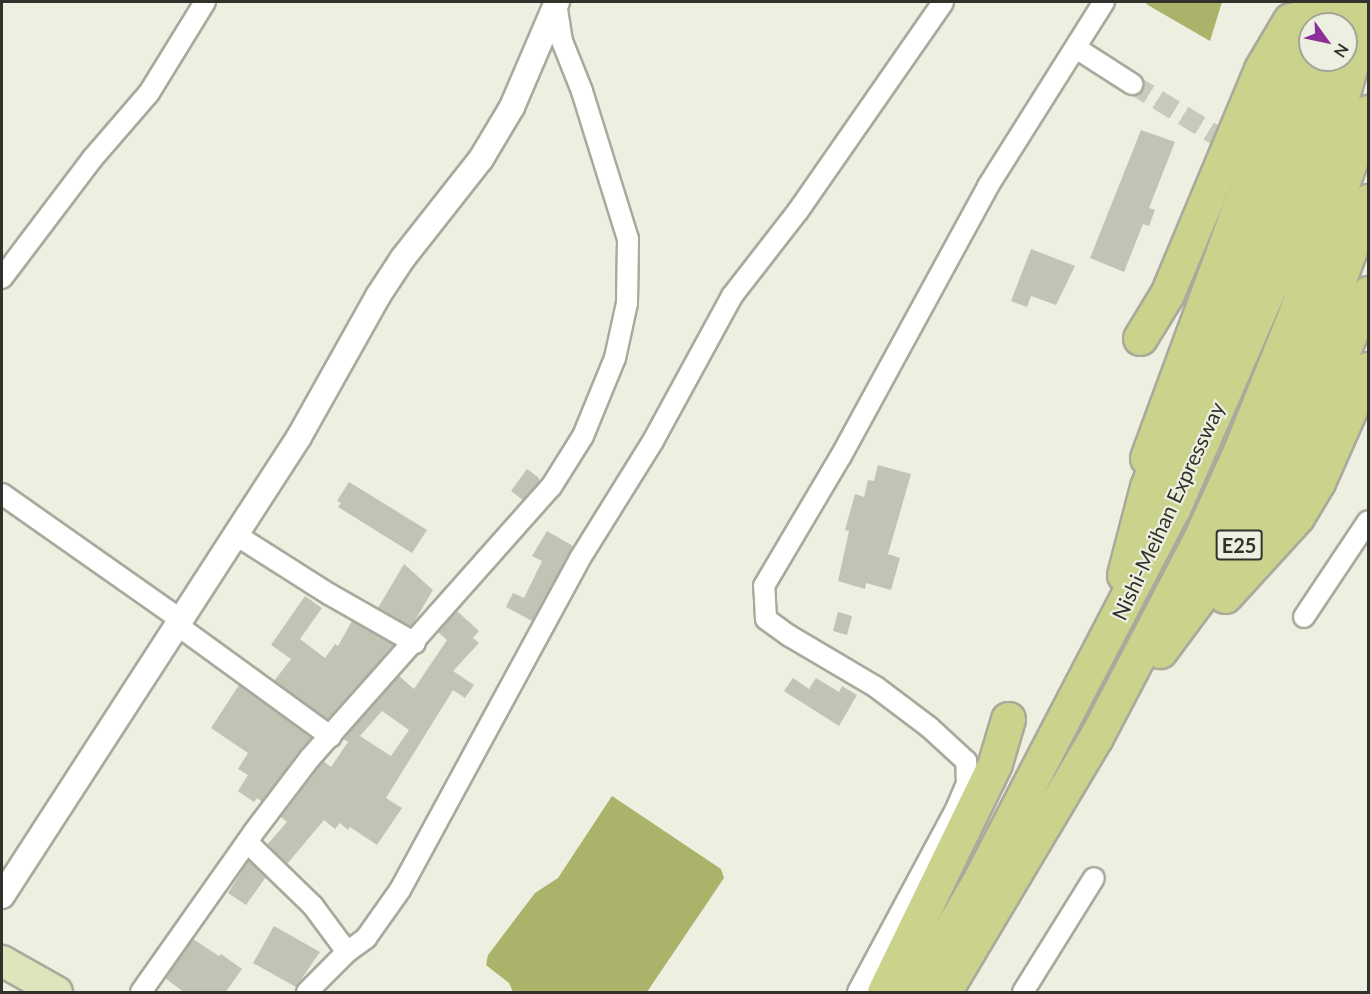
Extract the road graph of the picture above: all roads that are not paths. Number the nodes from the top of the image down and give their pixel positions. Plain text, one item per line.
1 (205, 2) edge
2 (943, 2) edge
3 (1104, 2) edge
4 (1284, 2) edge
5 (1300, 2) edge
6 (1310, 2) edge
7 (556, 3) edge
8 (1368, 5) edge
9 (1076, 48) junction
10 (1298, 61) edge
11 (1308, 72) edge
12 (1324, 72) edge
13 (1335, 72) edge
14 (1132, 84) tunnel mouth
15 (1368, 112) edge
16 (1368, 156) edge
17 (1368, 201) edge
18 (1368, 252) edge
19 (2, 278) edge
20 (1368, 293) edge
21 (1368, 329) edge
22 (1368, 369) edge
23 (1140, 474) junction
24 (2, 494) edge
25 (1368, 521) edge
26 (236, 535) junction
27 (1127, 564) junction
28 (1304, 617) dead end
29 (179, 622) junction
30 (415, 643) junction
31 (1094, 664) junction
32 (1008, 719) dead end
33 (331, 736) junction
34 (1096, 737) junction
35 (247, 842) junction
36 (1094, 878) dead end
37 (2, 896) edge
38 (347, 952) junction
39 (2, 961) edge
40 (57, 993) edge
41 (141, 993) edge
42 (307, 993) edge
43 (858, 993) edge
44 (884, 993) edge
45 (914, 993) edge
46 (945, 993) edge
47 (1023, 993) edge

1 - 19 street
2 - 38 street
3 - 9 street
4 - 5 highway
6 - 23 highway
7 - 26 street
7 - 30 street
8 - 31 highway, Nishi-Meihan Expressway
9 - 14 street
9 - 43 street
10 - 23 highway
11 - 27 highway
12 - 31 highway
13 - 31 highway
15 - 34 highway, Nishi-Meihan Expressway / E25
16 - 34 highway, E25
17 - 34 highway, E25
18 - 34 highway, E25
20 - 34 highway, E25
21 - 34 highway
22 - 34 highway
23 - 27 highway
24 - 29 street
25 - 28 street
26 - 29 street
26 - 30 street
27 - 31 highway
29 - 33 street
29 - 37 street
30 - 33 street
31 - 45 highway, Nishi-Meihan Expressway
32 - 44 highway
33 - 35 street
34 - 46 highway, Nishi-Meihan Expressway / E25
35 - 38 street
35 - 41 street
36 - 47 street
38 - 42 street
39 - 40 main road

